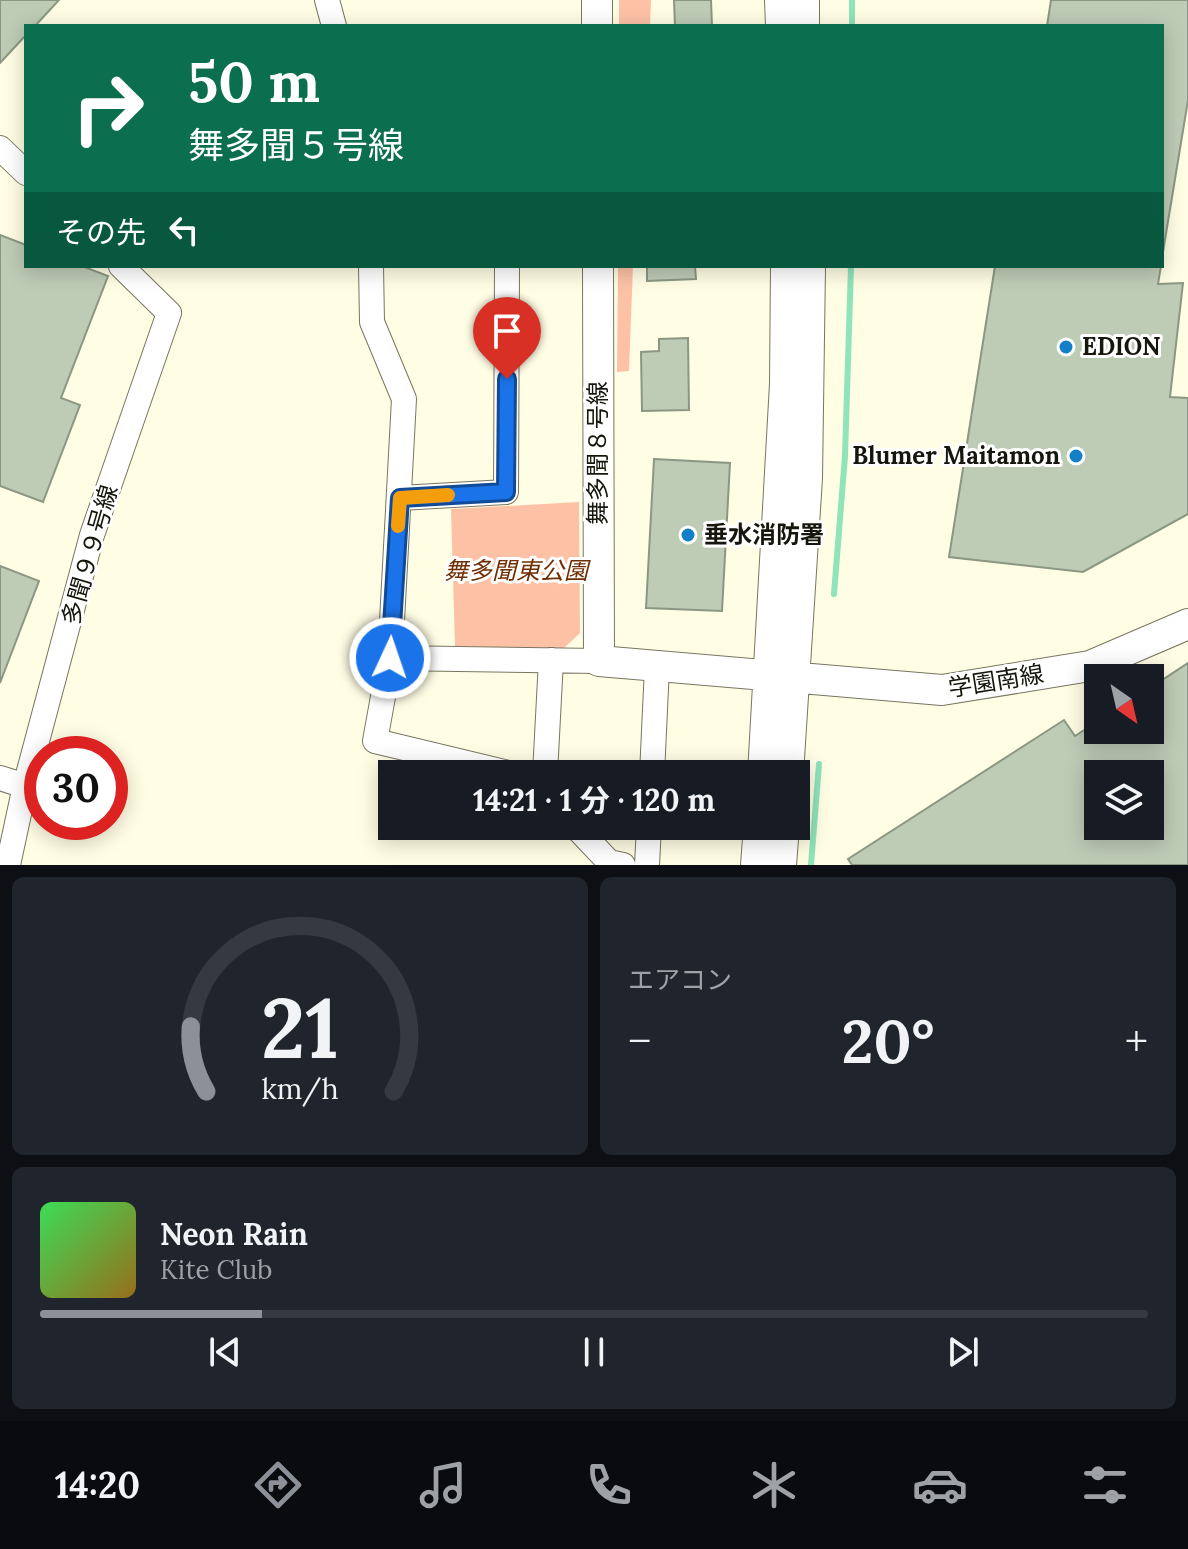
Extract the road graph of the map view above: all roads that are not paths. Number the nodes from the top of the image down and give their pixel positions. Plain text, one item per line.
1 (327, 0) edge
2 (597, 0) edge
3 (780, 0) edge
4 (804, 0) edge
5 (333, 24) edge
6 (597, 24) edge
7 (781, 24) edge
8 (804, 24) edge
9 (0, 148) edge
10 (24, 171) edge
11 (123, 268) edge
12 (371, 268) edge
13 (507, 268) edge
14 (598, 268) edge
15 (786, 268) edge
16 (810, 268) edge
17 (400, 498) junction
18 (1188, 624) edge
19 (390, 658) junction
20 (551, 660) junction
21 (599, 661) junction
22 (657, 667) junction
23 (783, 678) junction
24 (38, 736) edge
25 (454, 760) edge
26 (546, 760) edge
27 (653, 760) edge
28 (766, 760) edge
29 (787, 760) edge
30 (0, 778) edge
31 (24, 786) edge
32 (24, 791) edge
33 (588, 840) edge
34 (648, 840) edge
35 (758, 840) edge
36 (783, 840) edge
37 (8, 865) edge
38 (623, 865) edge
39 (647, 865) edge
40 (756, 865) edge
41 (781, 865) edge

1 - 5 street
2 - 6 street
3 - 7 street
4 - 8 street
9 - 10 street
11 - 24 street, 多聞９９号線
12 - 17 street
13 - 17 street
14 - 21 street, 舞多聞８号線
15 - 23 street
16 - 23 street
17 - 19 street
18 - 23 street, 学園南線
19 - 20 street
19 - 25 street
20 - 21 street
20 - 26 street
21 - 22 street
22 - 23 street
22 - 27 street
23 - 28 street
23 - 29 street
30 - 31 street
32 - 37 street, 多聞９９号線
33 - 38 street
34 - 39 street
35 - 40 street
36 - 41 street

